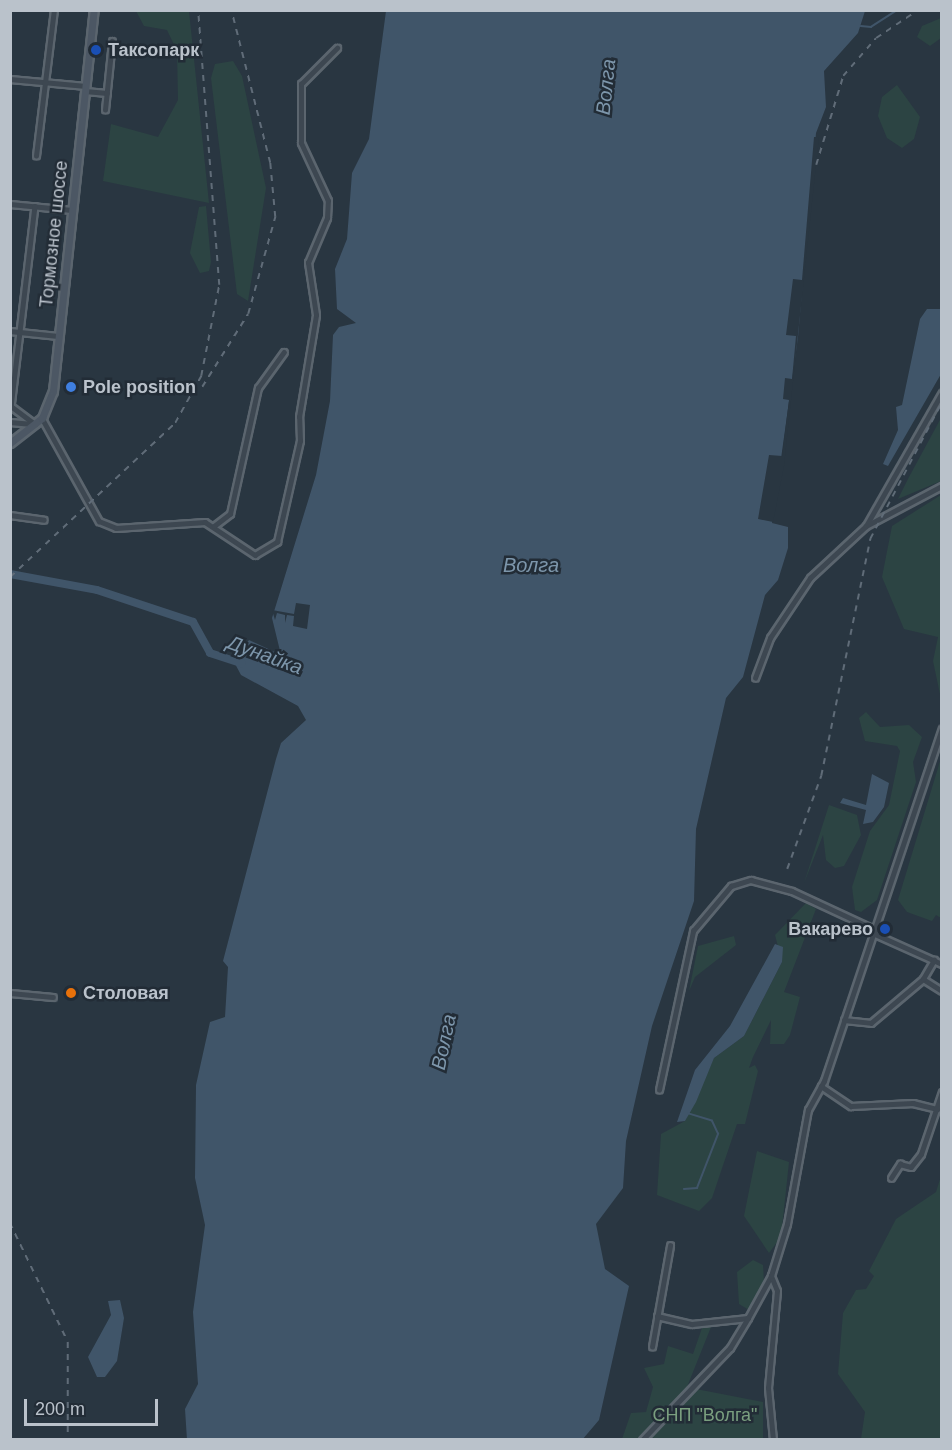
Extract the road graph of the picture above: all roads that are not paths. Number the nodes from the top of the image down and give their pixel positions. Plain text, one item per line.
1 (54, 10) edge
2 (94, 10) edge
3 (112, 41) dead end
4 (337, 48) dead end
5 (10, 79) edge
6 (46, 82) junction
7 (86, 88) junction
8 (107, 93) junction
9 (105, 110) dead end
10 (36, 156) dead end
11 (10, 204) edge
12 (35, 206) junction
13 (72, 210) junction
14 (10, 332) edge
15 (20, 333) junction
16 (58, 336) junction
17 (284, 352) dead end
18 (942, 393) edge
19 (42, 418) junction
20 (10, 422) edge
21 (35, 424) junction
22 (10, 443) edge
23 (942, 486) edge
24 (10, 515) edge
25 (44, 520) dead end
26 (214, 526) junction
27 (867, 526) junction
28 (754, 678) dead end
29 (942, 729) edge
30 (875, 932) junction
31 (934, 960) junction
32 (942, 964) edge
33 (923, 979) junction
34 (942, 991) edge
35 (10, 993) edge
36 (52, 997) dead end
37 (844, 1020) junction
38 (821, 1086) junction
39 (659, 1090) dead end
40 (942, 1092) edge
41 (937, 1109) junction
42 (891, 1178) dead end
43 (670, 1246) dead end
44 (771, 1276) junction
45 (657, 1316) junction
46 (748, 1318) junction
47 (652, 1347) dead end
48 (642, 1440) edge
49 (773, 1440) edge

1 - 6 street
2 - 7 street, Тормозное шоссе
3 - 8 street
4 - 26 street
5 - 6 street
6 - 7 street
6 - 10 street
7 - 8 street
7 - 13 street, Тормозное шоссе
8 - 9 street
11 - 12 street
12 - 13 street
12 - 15 street
13 - 16 street, Тормозное шоссе
14 - 15 street
15 - 16 street
15 - 21 street
16 - 19 street, Тормозное шоссе
17 - 26 street
18 - 27 street
19 - 21 street, Тормозное шоссе
19 - 26 street
20 - 21 street
21 - 22 street, Тормозное шоссе
23 - 27 street
24 - 25 street
27 - 28 street
29 - 30 street
30 - 31 street
30 - 37 street
30 - 39 street
31 - 32 street
31 - 33 street
33 - 34 street
33 - 37 street
35 - 36 street
37 - 38 street
38 - 41 street
38 - 44 street
40 - 41 street
41 - 42 street
43 - 45 street
44 - 46 street
44 - 49 street
45 - 46 street
45 - 47 street
46 - 48 street

